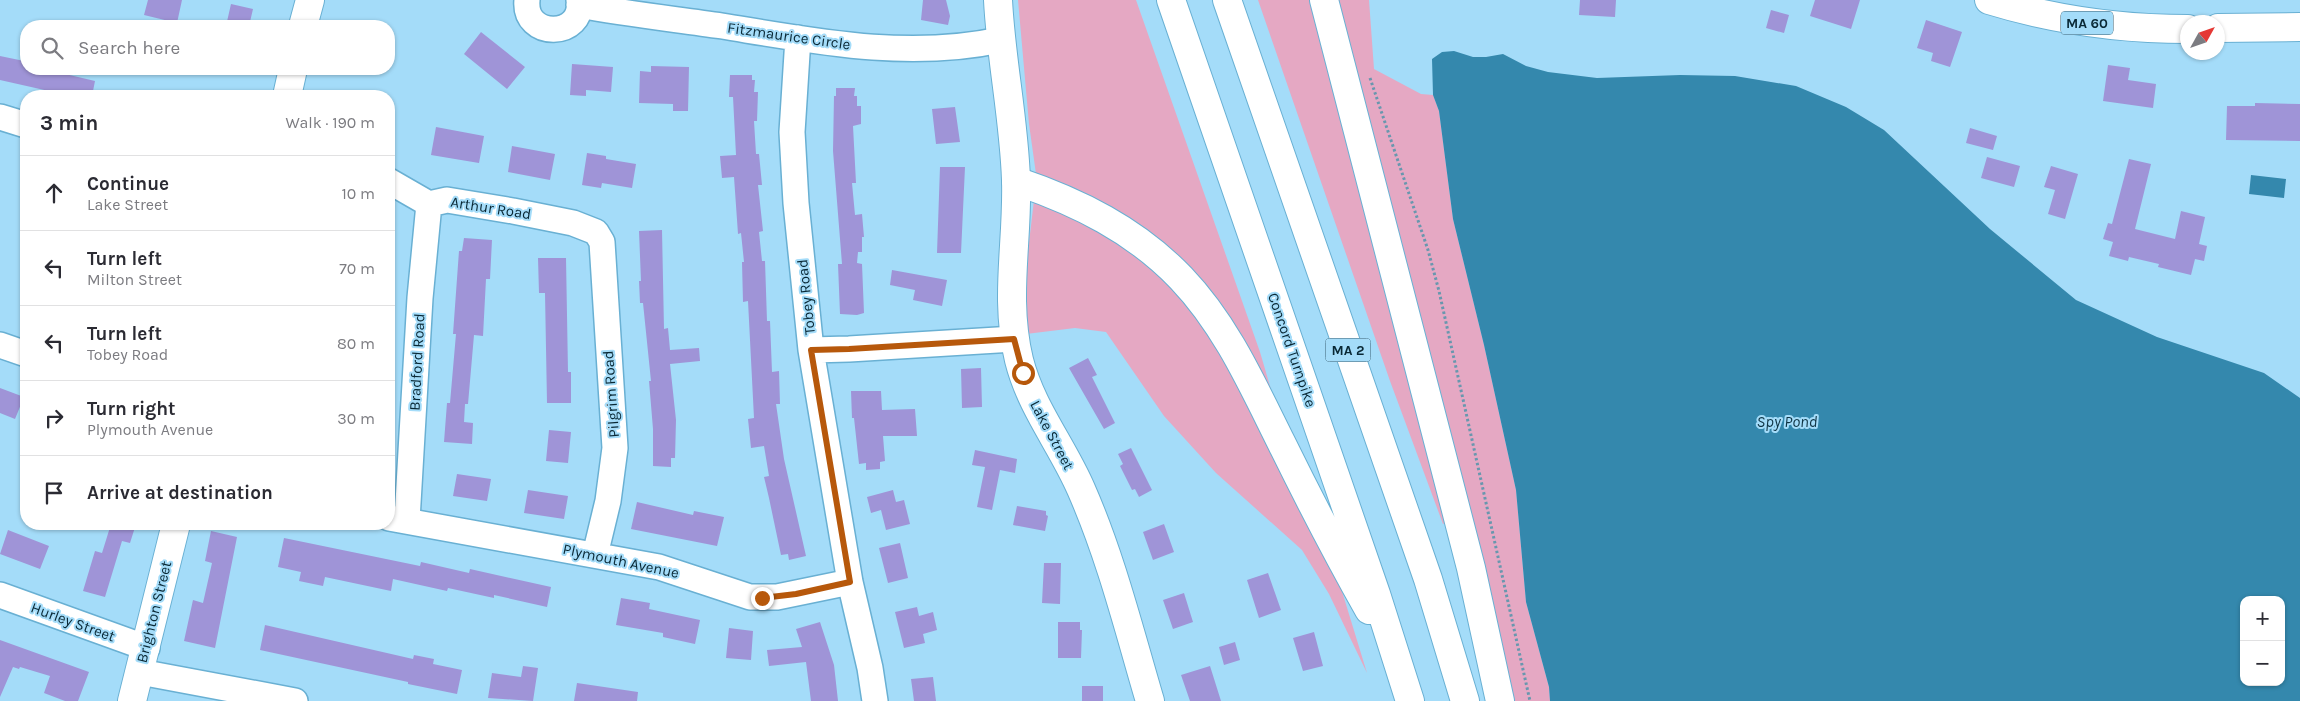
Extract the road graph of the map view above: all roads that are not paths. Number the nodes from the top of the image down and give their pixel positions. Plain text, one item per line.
1 (310, 0) edge
2 (527, 0) edge
3 (985, 0) edge
4 (998, 0) edge
5 (1171, 0) edge
6 (1227, 0) edge
7 (1324, 0) edge
8 (1989, 0) edge
9 (579, 3) edge
10 (305, 20) edge
11 (2300, 27) edge
12 (2225, 28) edge
13 (2180, 29) edge
14 (798, 38) junction
15 (1000, 40) junction
16 (291, 75) edge
17 (288, 90) edge
18 (0, 117) edge
19 (20, 123) edge
20 (1016, 181) junction
21 (395, 184) edge
22 (429, 204) junction
23 (596, 232) joint
24 (1014, 339) junction
25 (0, 345) edge
26 (811, 350) junction
27 (20, 352) edge
28 (398, 519) edge
29 (175, 530) edge
30 (595, 555) junction
31 (850, 582) junction
32 (0, 595) edge
33 (143, 660) junction
34 (1398, 660) junction
35 (132, 701) edge
36 (295, 701) edge
37 (875, 701) edge
38 (1150, 701) edge
39 (1410, 701) edge
40 (1465, 701) edge
41 (1500, 701) edge

1 - 10 main road
2 - 9 street, Fitzmaurice Circle
3 - 15 main road, Lake Street
4 - 15 main road, Lake Street
5 - 34 main road, Concord Turnpike
6 - 40 main road, MA 2
7 - 41 main road
8 - 13 main road, MA 60
9 - 14 street, Fitzmaurice Circle
11 - 12 main road
14 - 15 street, Fitzmaurice Circle
14 - 26 street, Tobey Road
15 - 20 main road, Lake Street
16 - 17 main road
18 - 19 street
20 - 24 main road, Lake Street
20 - 34 main road
21 - 22 street, Arthur Road
22 - 23 street, Arthur Road
22 - 28 street, Bradford Road
23 - 30 street, Pilgrim Road
24 - 26 street
24 - 38 main road, Lake Street
25 - 27 street
26 - 31 street, Tobey Road
28 - 30 street, Plymouth Avenue
29 - 33 main road, Brighton Street
30 - 31 street, Plymouth Avenue
31 - 37 street, Tobey Road
32 - 33 street, Hurley Street
33 - 35 main road, Brighton Street
33 - 36 street, Hurley Street
34 - 39 main road, Concord Turnpike

